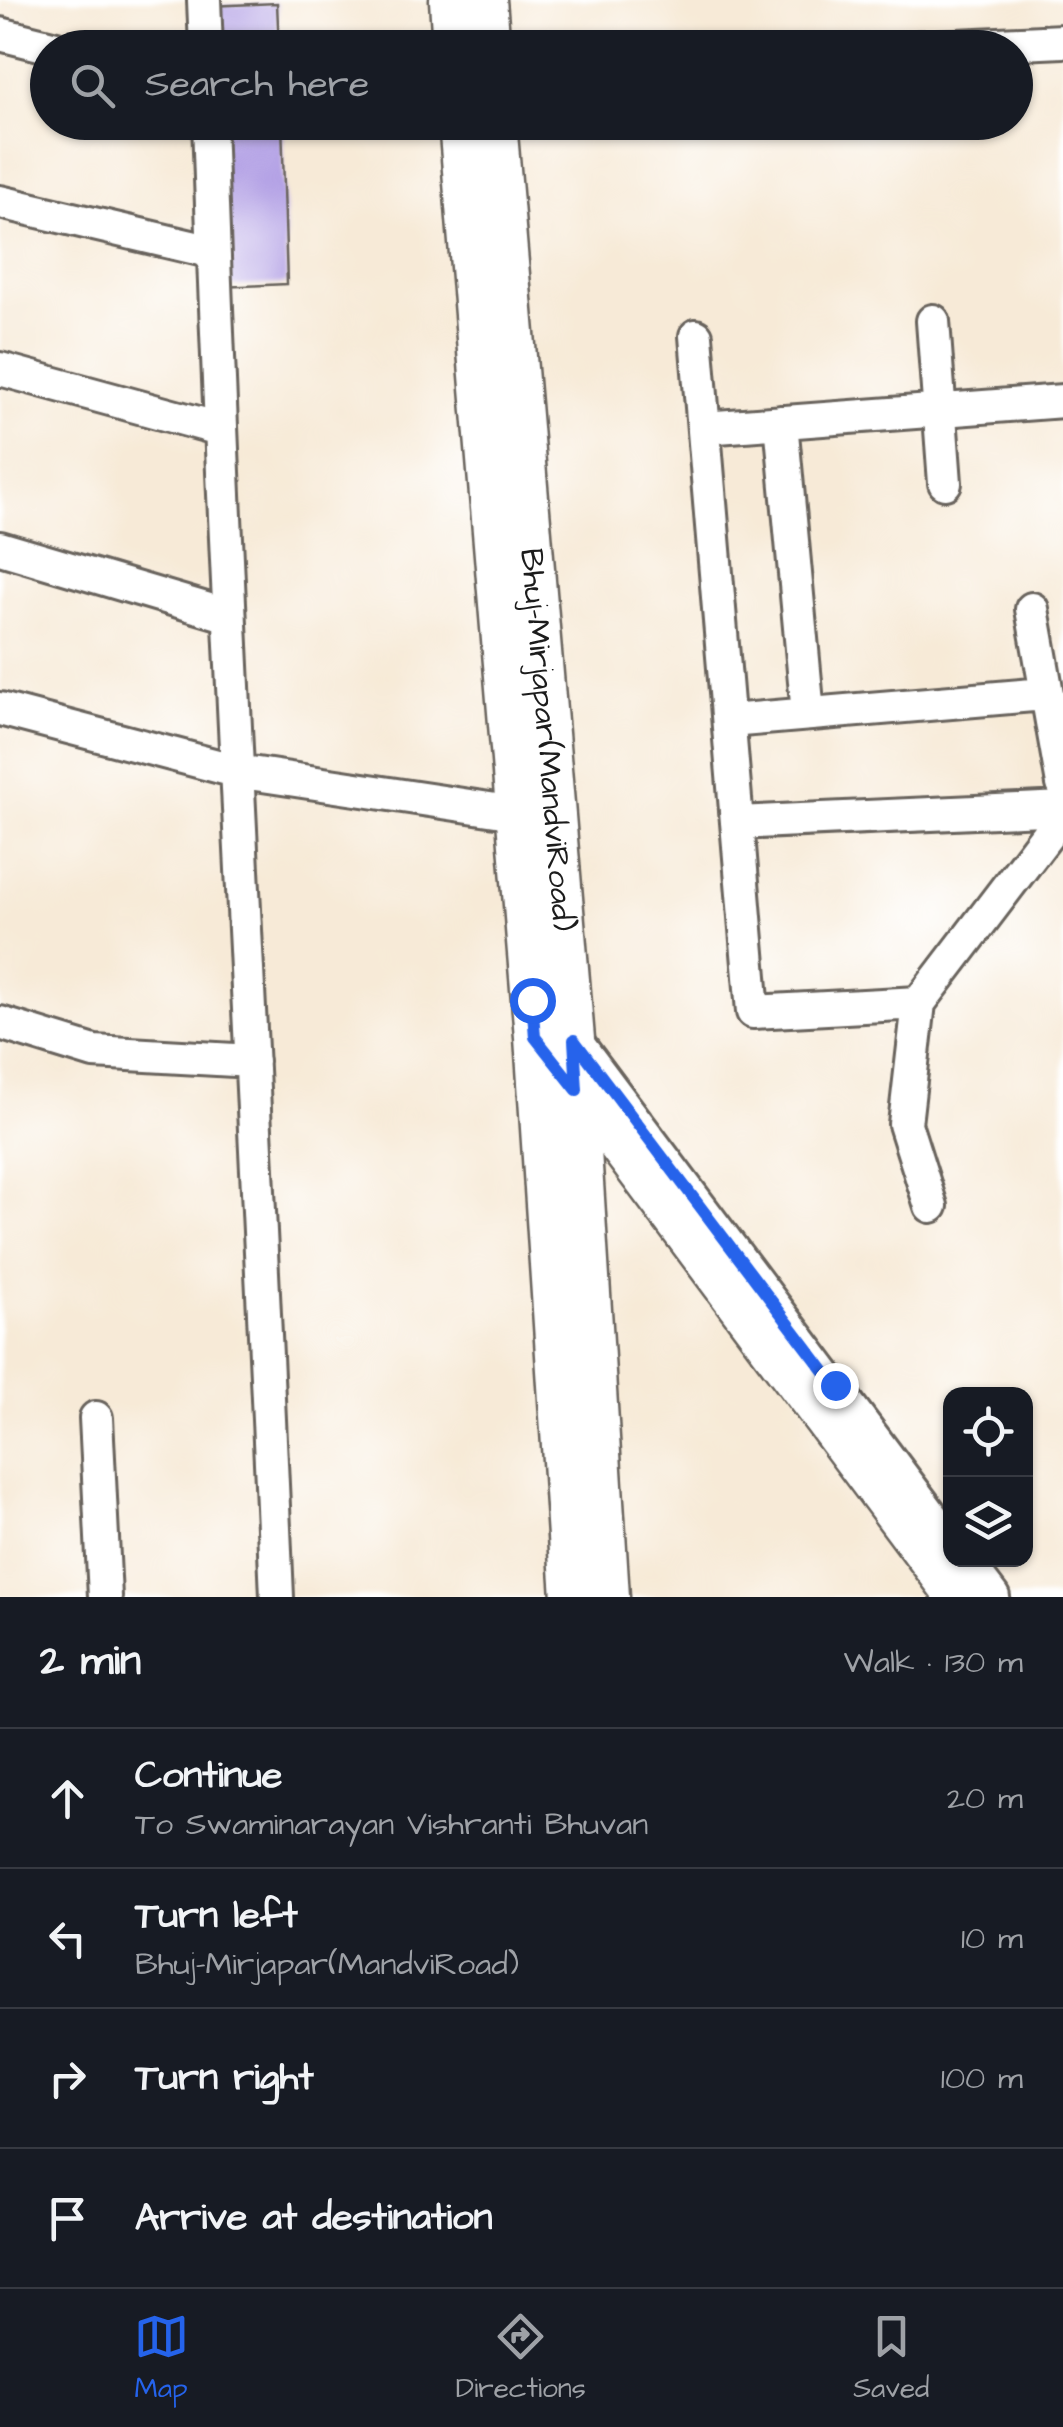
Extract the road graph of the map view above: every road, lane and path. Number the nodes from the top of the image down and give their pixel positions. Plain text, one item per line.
1 (204, 0) edge
2 (450, 0) edge
3 (486, 0) edge
4 (205, 30) edge
5 (452, 30) edge
6 (488, 30) edge
7 (0, 34) edge
8 (1063, 40) edge
9 (30, 42) edge
10 (1033, 42) edge
11 (210, 140) edge
12 (460, 140) edge
13 (497, 140) edge
14 (0, 202) edge
15 (214, 252) junction
16 (933, 322) dead end
17 (696, 336) dead end
18 (0, 369) edge
19 (1063, 401) edge
20 (938, 410) junction
21 (781, 422) junction
22 (704, 428) junction
23 (220, 429) junction
24 (945, 483) dead end
25 (0, 548) edge
26 (1032, 609) dead end
27 (226, 614) junction
28 (1045, 694) junction
29 (0, 709) edge
30 (808, 714) junction
31 (729, 722) junction
32 (236, 770) junction
33 (1063, 784) edge
34 (1063, 811) edge
35 (516, 814) junction
36 (737, 823) junction
37 (919, 1003) junction
38 (0, 1022) edge
39 (554, 1038) junction
40 (252, 1061) junction
41 (577, 1090) junction
42 (930, 1206) dead end
43 (96, 1418) dead end
44 (943, 1531) edge
45 (970, 1567) edge
46 (106, 1597) edge
47 (277, 1597) edge
48 (572, 1597) edge
49 (609, 1597) edge
50 (958, 1597) edge
51 (993, 1597) edge

1 - 4 street
2 - 5 main road
3 - 6 main road
7 - 9 street
8 - 10 street
11 - 15 street
12 - 35 main road, Bhuj-Mirjapar(MandviRoad)
13 - 39 main road, Bhuj-Mirjapar(MandviRoad)
14 - 15 street
15 - 23 street
16 - 20 street
17 - 22 street
18 - 23 street
19 - 20 street
20 - 21 street
20 - 24 street
21 - 22 street
21 - 30 street
22 - 31 street
23 - 27 street
25 - 27 street
26 - 28 street
27 - 32 street
28 - 30 street
28 - 33 street
29 - 32 street
30 - 31 street
31 - 36 street
32 - 35 street
32 - 40 street
34 - 36 street
34 - 37 street
35 - 39 main road, Bhuj-Mirjapar(MandviRoad)
36 - 37 street
37 - 42 street
38 - 40 street
39 - 41 main road, Bhuj-Mirjapar(MandviRoad)
39 - 44 street
39 - 48 main road, Bhuj-Mirjapar(MandviRoad)
40 - 47 street
41 - 49 main road, Bhuj-Mirjapar(MandviRoad)
41 - 50 main road
43 - 46 street
45 - 51 street

